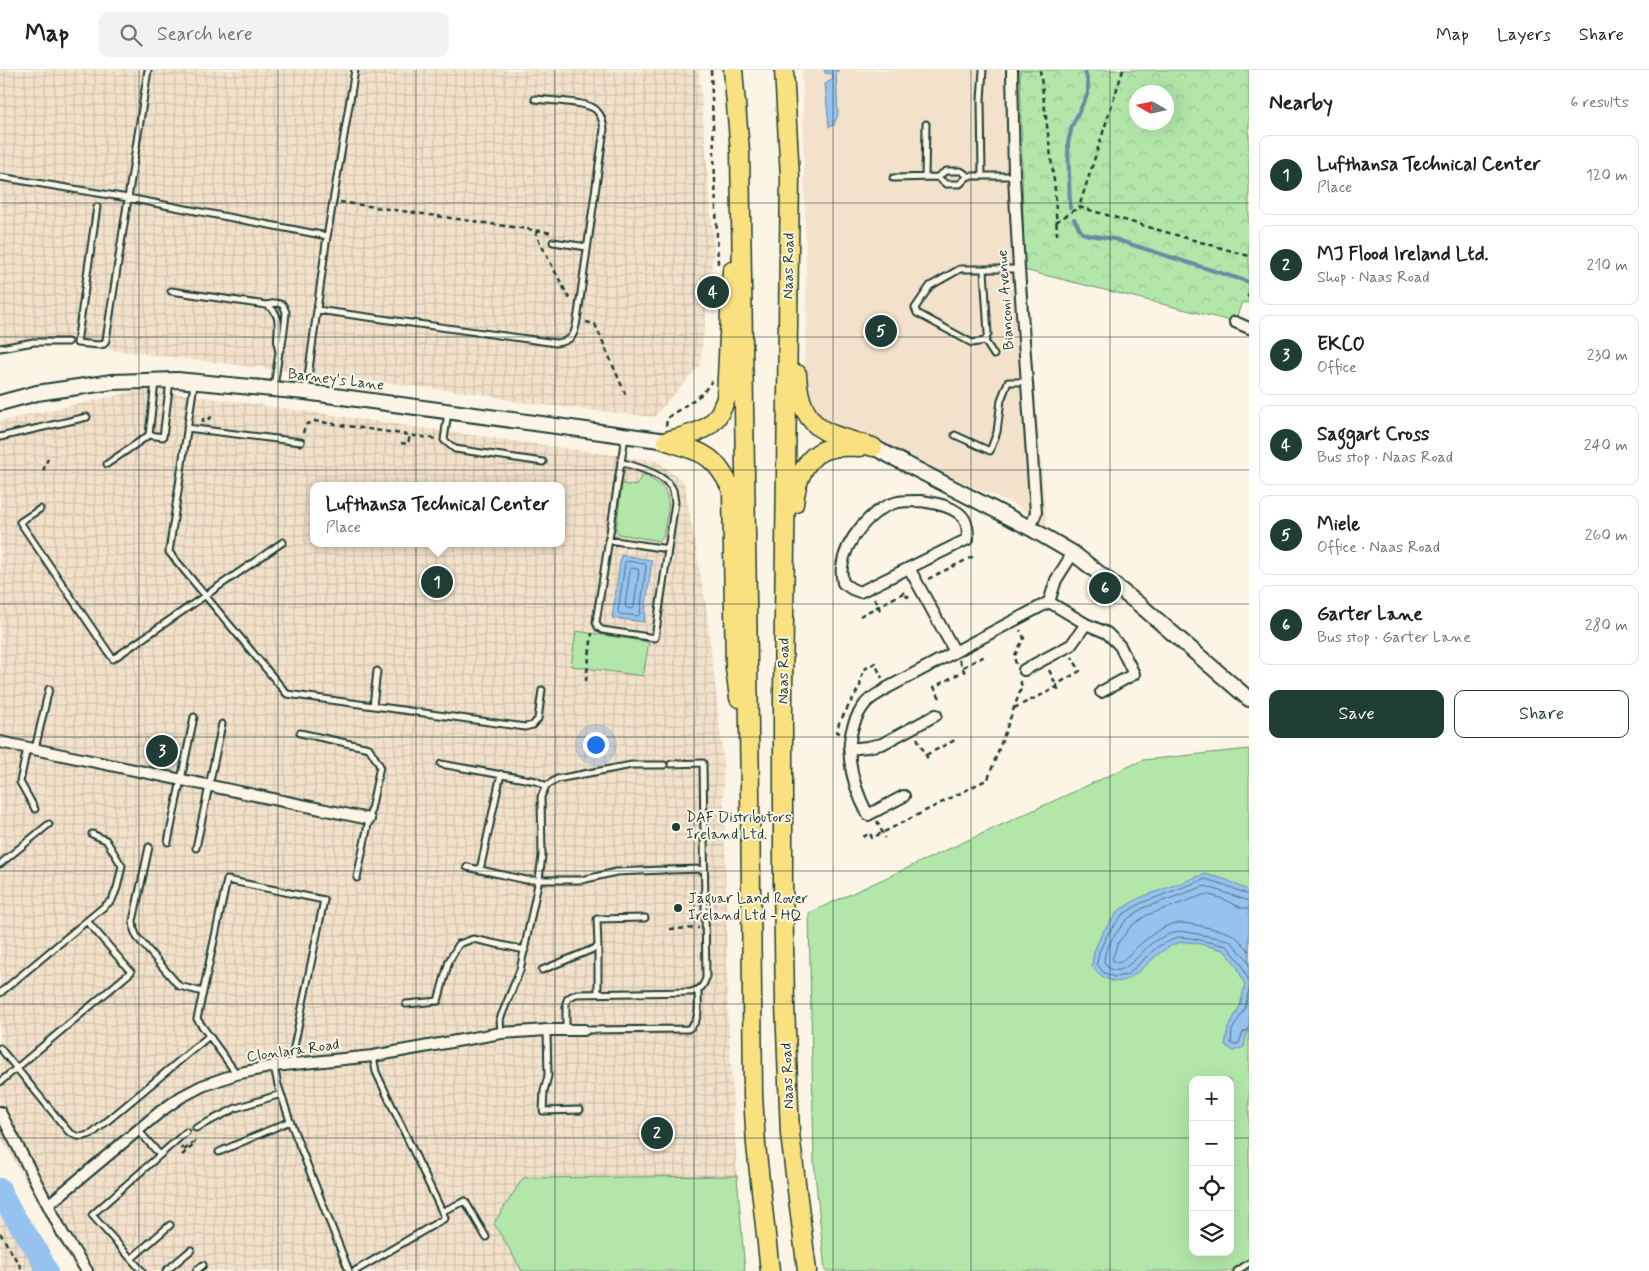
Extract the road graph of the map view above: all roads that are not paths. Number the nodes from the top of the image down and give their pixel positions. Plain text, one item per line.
1 (148, 70) edge
2 (355, 70) edge
3 (733, 70) edge
4 (784, 70) edge
5 (983, 70) edge
6 (1012, 70) edge
7 (535, 99) dead end
8 (926, 124) dead end
9 (740, 151) junction
10 (968, 176) junction
11 (982, 176) junction
12 (1014, 176) junction
13 (0, 177) edge
14 (925, 177) junction
15 (937, 177) junction
16 (893, 178) dead end
17 (128, 198) junction
18 (97, 207) dead end
19 (327, 236) junction
20 (553, 242) road end
21 (587, 246) junction
22 (1019, 269) junction
23 (984, 270) junction
24 (789, 274) junction
25 (172, 291) dead end
26 (266, 305) junction
27 (317, 310) junction
28 (1235, 322) dead end
29 (1249, 328) edge
30 (985, 341) junction
31 (68, 342) dead end
32 (0, 348) edge
33 (279, 352) junction
34 (994, 355) dead end
35 (155, 379) junction
36 (170, 379) junction
37 (194, 381) junction
38 (1027, 382) junction
39 (273, 388) junction
40 (306, 392) junction
41 (0, 403) edge
42 (448, 411) junction
43 (87, 417) dead end
44 (187, 428) junction
45 (625, 434) junction
46 (148, 435) junction
47 (955, 435) dead end
48 (0, 437) edge
49 (666, 440) junction
50 (301, 442) road end
51 (873, 447) junction
52 (543, 462) dead end
53 (621, 462) junction
54 (107, 464) dead end
55 (40, 509) dead end
56 (1030, 528) junction
57 (608, 540) junction
58 (283, 542) dead end
59 (668, 549) junction
60 (1073, 553) junction
61 (910, 568) junction
62 (205, 596) junction
63 (785, 597) junction
64 (1048, 602) junction
65 (1086, 624) junction
66 (955, 652) junction
67 (377, 671) dead end
68 (1021, 673) road end
69 (49, 689) dead end
70 (542, 690) dead end
71 (1101, 692) dead end
72 (1249, 699) edge
73 (372, 706) junction
74 (936, 715) dead end
75 (194, 717) dead end
76 (222, 724) dead end
77 (300, 733) dead end
78 (0, 742) edge
79 (31, 749) junction
80 (849, 749) junction
81 (441, 764) dead end
82 (671, 764) dead end
83 (664, 765) dead end
84 (501, 774) junction
85 (181, 780) junction
86 (209, 786) junction
87 (546, 786) junction
88 (750, 792) junction
89 (904, 796) dead end
90 (35, 809) dead end
91 (369, 819) junction
92 (48, 824) dead end
93 (92, 834) dead end
94 (168, 842) dead end
95 (149, 847) dead end
96 (196, 848) dead end
97 (0, 864) edge
98 (467, 867) dead end
99 (704, 869) junction
100 (480, 870) junction
101 (358, 878) dead end
102 (539, 879) junction
103 (645, 918) dead end
104 (87, 921) junction
105 (598, 947) junction
106 (526, 950) junction
107 (542, 970) dead end
108 (698, 991) junction
109 (203, 992) junction
110 (0, 993) edge
111 (598, 993) junction
112 (406, 1004) dead end
113 (547, 1030) junction
114 (566, 1030) junction
115 (584, 1030) joint
116 (501, 1033) junction
117 (209, 1036) junction
118 (0, 1048) edge
119 (373, 1056) junction
120 (293, 1063) junction
121 (274, 1066) junction
122 (16, 1068) junction
123 (236, 1074) junction
124 (0, 1082) edge
125 (281, 1094) junction
126 (580, 1110) dead end
127 (0, 1112) edge
128 (290, 1121) junction
129 (196, 1128) dead end
130 (138, 1130) junction
131 (186, 1132) dead end
132 (219, 1152) dead end
133 (160, 1155) junction
134 (48, 1205) junction
135 (443, 1211) junction
136 (170, 1225) dead end
137 (486, 1237) dead end
138 (191, 1250) dead end
139 (131, 1259) junction
140 (1249, 1263) edge
141 (203, 1265) dead end
142 (87, 1271) edge
143 (142, 1271) edge
144 (166, 1271) edge
145 (196, 1271) edge
146 (349, 1271) edge
147 (355, 1271) edge
148 (770, 1271) edge
149 (807, 1271) edge
150 (1237, 1271) edge

1 - 17 lane
2 - 19 lane
3 - 9 highway
4 - 24 highway, Naas Road
5 - 11 lane
6 - 12 street, Bianconi Avenue
7 - 21 lane
8 - 14 lane
9 - 49 highway
9 - 88 highway
10 - 11 lane
10 - 15 lane
10 - 15 lane
11 - 12 lane
12 - 22 street, Bianconi Avenue
13 - 17 lane
14 - 15 lane
14 - 16 lane
17 - 18 lane
17 - 19 lane
19 - 27 lane
20 - 21 lane
21 - 27 lane
22 - 23 lane
22 - 38 street, Bianconi Avenue
23 - 30 lane
23 - 30 lane
24 - 51 highway
24 - 63 highway, Naas Road
25 - 26 lane
26 - 33 lane
26 - 33 lane
27 - 40 lane
28 - 29 street
30 - 34 lane
31 - 32 lane
33 - 39 lane
35 - 36 street, Barney's Lane
35 - 41 street, Barney's Lane
35 - 46 lane
36 - 37 street, Barney's Lane
36 - 46 lane
37 - 39 street, Barney's Lane
37 - 44 lane
38 - 47 lane
38 - 56 street, Bianconi Avenue
39 - 40 street, Barney's Lane
40 - 42 street, Barney's Lane
42 - 45 street, Barney's Lane
42 - 52 lane
43 - 48 lane
44 - 50 lane
44 - 62 lane
45 - 49 street, Barney's Lane
45 - 53 lane
46 - 54 lane
49 - 88 highway
51 - 56 street
51 - 63 highway
53 - 57 lane
53 - 59 lane
55 - 62 lane
56 - 60 street
57 - 59 lane
57 - 59 lane
58 - 62 lane
60 - 64 street
60 - 72 street
61 - 61 street
61 - 66 street
62 - 73 lane
63 - 149 highway, Naas Road
64 - 65 street
64 - 66 street
65 - 68 street
65 - 71 street
66 - 80 street
67 - 73 lane
69 - 79 lane
70 - 73 lane
74 - 80 street
75 - 85 lane
76 - 86 lane
77 - 91 lane
78 - 79 street
79 - 85 street
79 - 90 lane
80 - 89 street
81 - 84 lane
82 - 99 lane
83 - 87 lane
84 - 87 lane
84 - 100 lane
85 - 86 street
85 - 94 lane
86 - 91 street
86 - 96 lane
87 - 102 lane
88 - 148 highway
91 - 101 lane
92 - 97 lane
93 - 104 lane
95 - 109 lane
98 - 100 lane
99 - 102 lane
99 - 108 lane
100 - 102 lane
102 - 106 lane
103 - 105 lane
104 - 110 lane
104 - 122 lane
105 - 107 lane
105 - 111 lane
106 - 112 lane
106 - 116 lane
108 - 111 lane
108 - 115 lane
109 - 117 lane
109 - 120 lane
111 - 114 lane
113 - 114 street, Clonlara Road
113 - 116 street, Clonlara Road
113 - 126 lane
114 - 115 street, Clonlara Road
116 - 119 street, Clonlara Road
117 - 122 lane
117 - 123 lane
118 - 122 lane
119 - 120 street, Clonlara Road
119 - 135 lane
120 - 121 street, Clonlara Road
121 - 123 street, Clonlara Road
121 - 125 lane
122 - 124 lane
123 - 130 street, Clonlara Road
125 - 128 lane
125 - 129 lane
127 - 134 street
128 - 132 lane
128 - 146 lane
130 - 133 lane
130 - 134 street, Clonlara Road
131 - 133 lane
133 - 139 lane
134 - 142 street
135 - 137 lane
135 - 147 lane
136 - 139 lane
138 - 144 lane
139 - 143 lane
140 - 150 lane
141 - 145 lane

